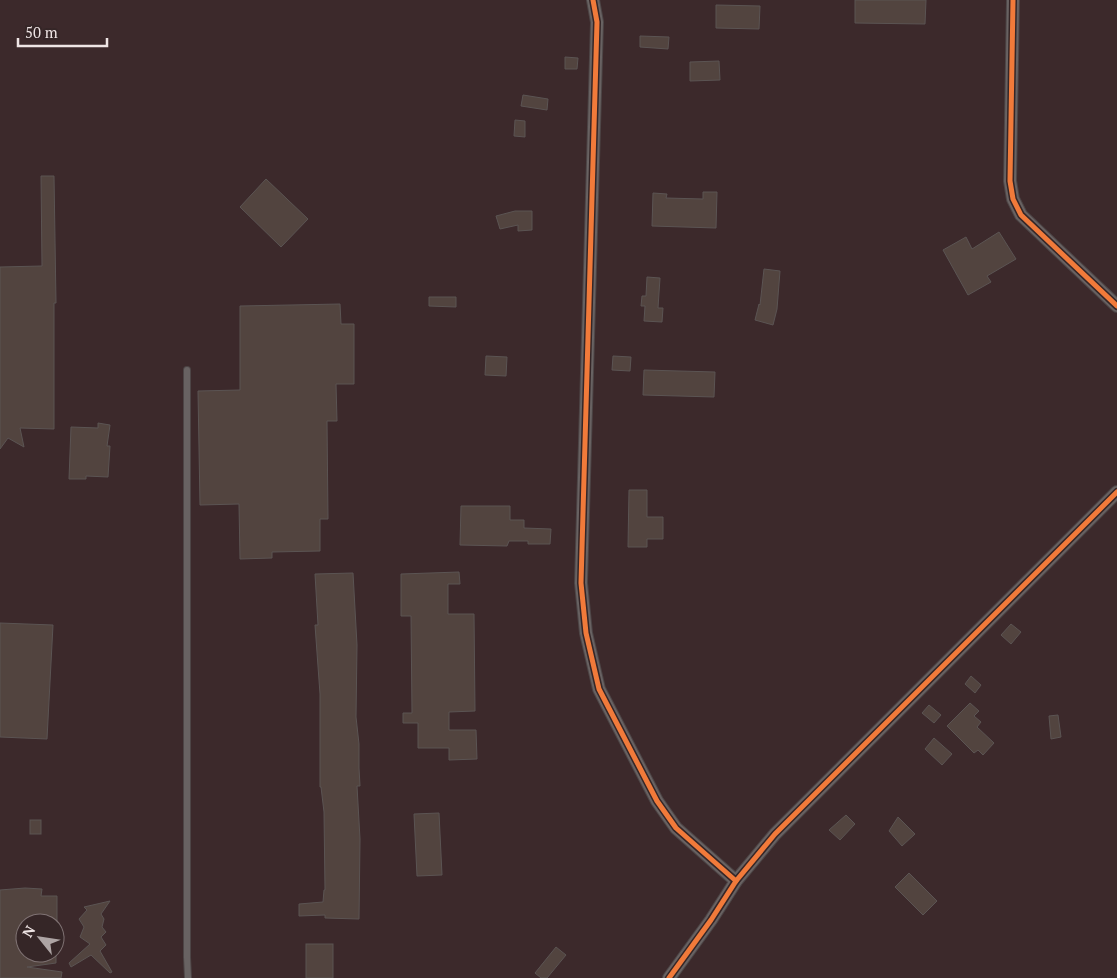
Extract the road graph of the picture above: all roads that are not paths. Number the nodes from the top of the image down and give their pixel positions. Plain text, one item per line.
1 (593, 0) edge
2 (1013, 0) edge
3 (1117, 306) edge
4 (187, 370) dead end
5 (1117, 492) edge
6 (736, 881) junction
7 (188, 978) edge
8 (669, 978) edge

1 - 6 street
2 - 3 street
4 - 7 lane
5 - 6 street
6 - 8 street

